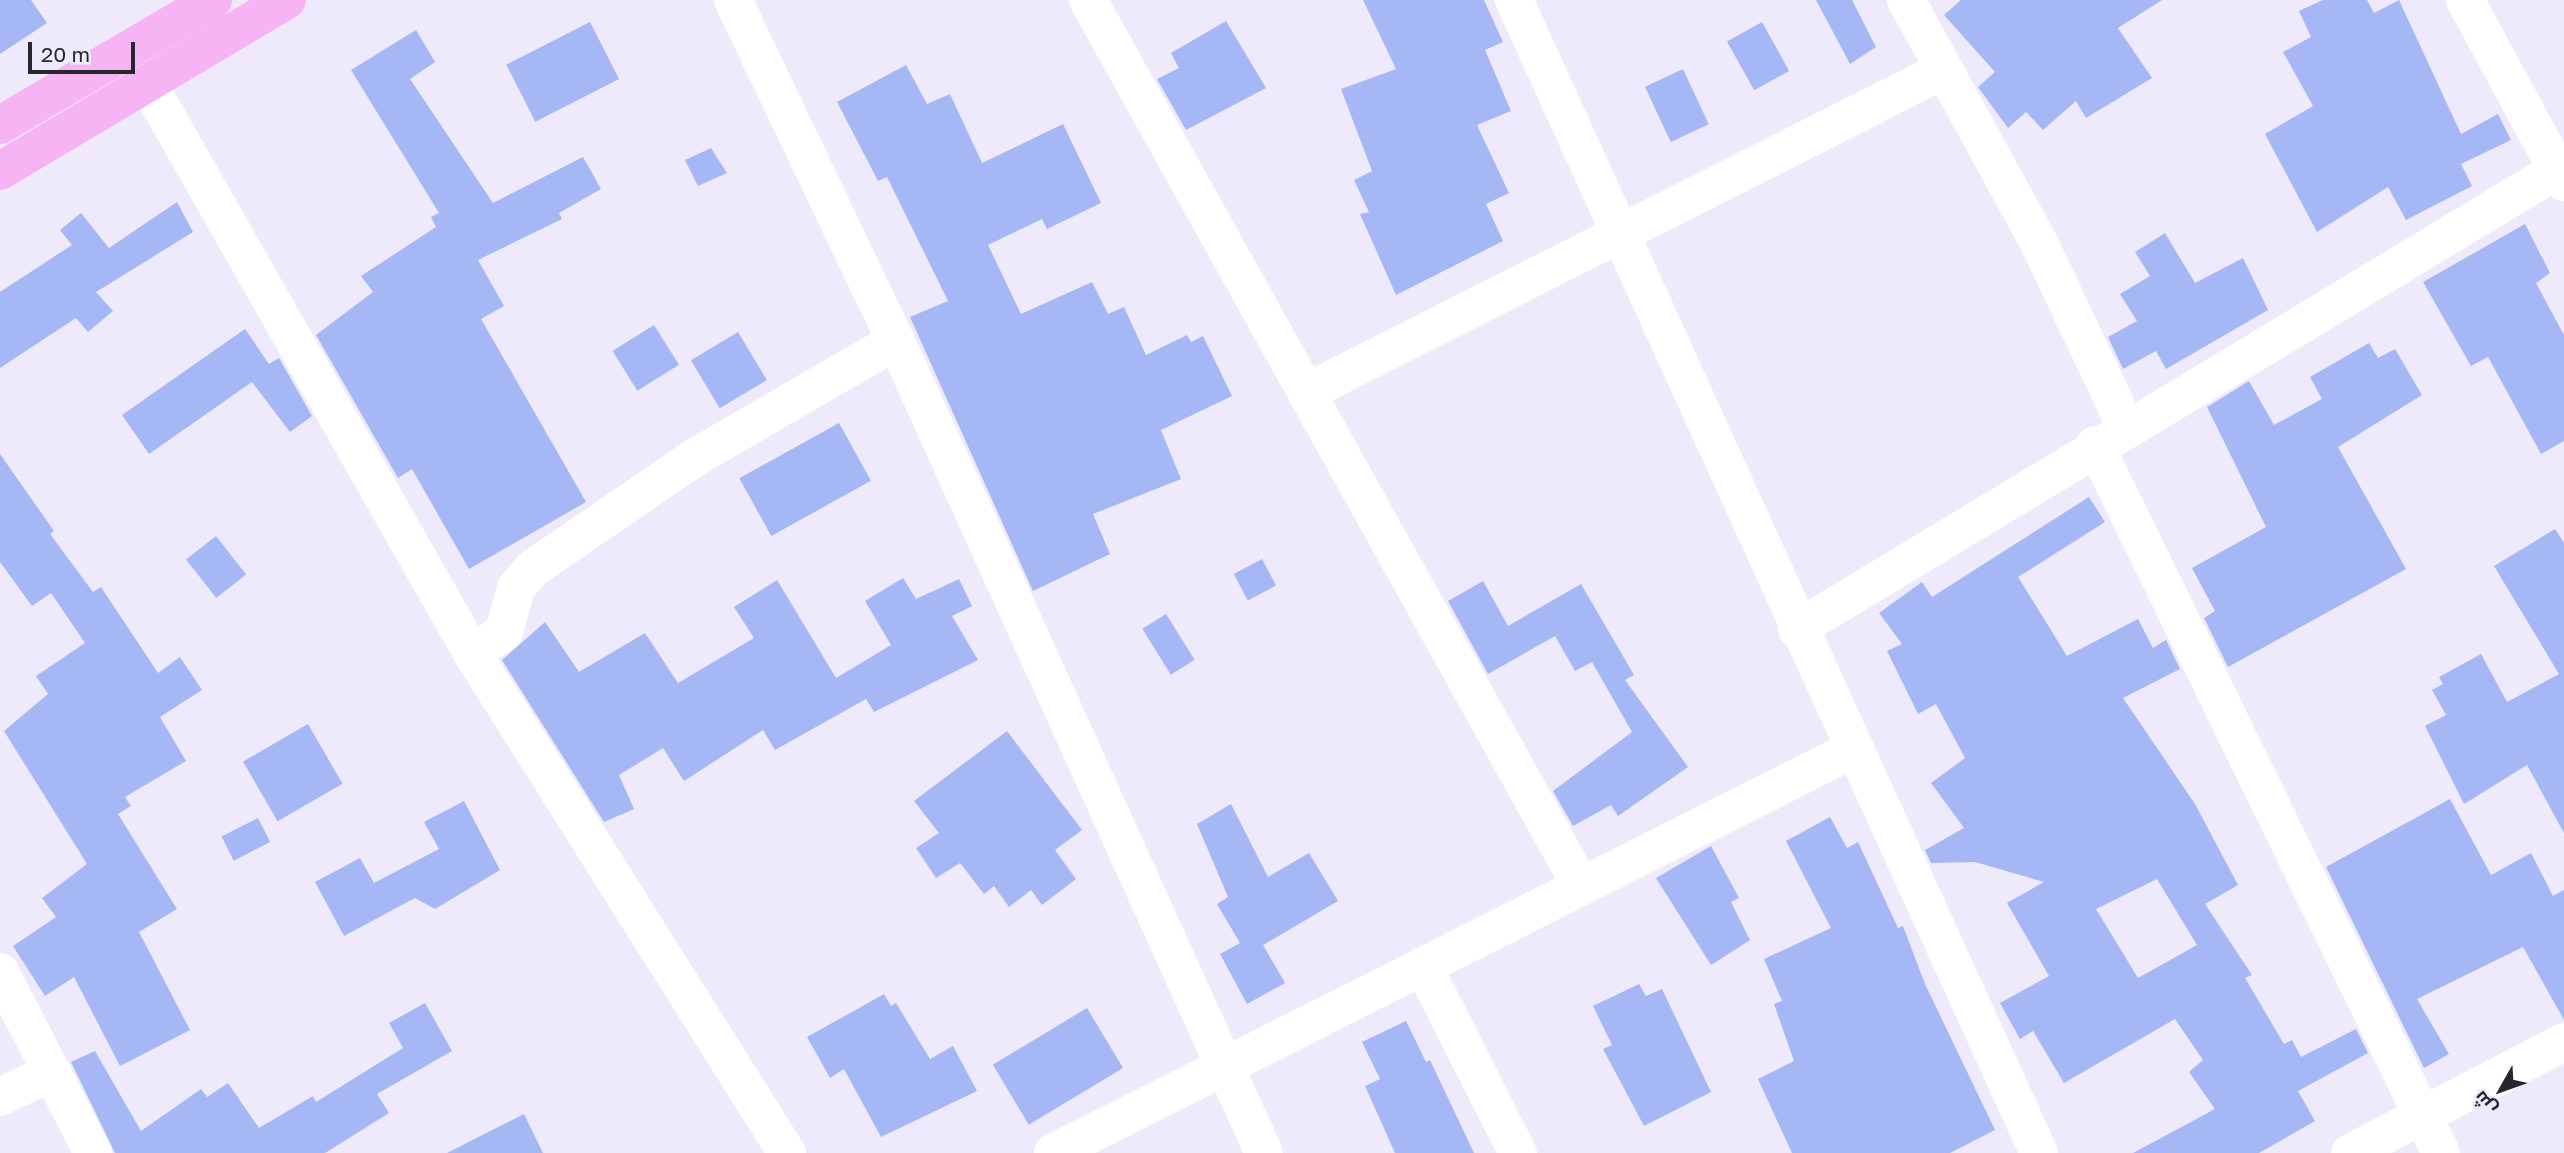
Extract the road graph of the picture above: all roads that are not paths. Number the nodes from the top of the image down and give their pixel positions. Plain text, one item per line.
1 (213, 0) edge
2 (287, 0) edge
3 (733, 0) edge
4 (1088, 0) edge
5 (1514, 0) edge
6 (1906, 0) edge
7 (2465, 0) edge
8 (1942, 71) junction
9 (148, 84) junction
10 (3, 115) edge
11 (0, 171) edge
12 (2562, 173) edge
13 (1624, 233) junction
14 (895, 341) junction
15 (1309, 391) junction
16 (2110, 436) junction
17 (1797, 629) junction
18 (472, 653) junction
19 (1852, 750) junction
20 (1580, 884) junction
21 (1423, 966) junction
22 (0, 972) edge
23 (2564, 1042) edge
24 (1226, 1068) junction
25 (52, 1072) junction
26 (0, 1097) edge
27 (2421, 1116) junction
28 (93, 1153) edge
29 (787, 1153) edge
30 (1054, 1153) edge
31 (1264, 1153) edge
32 (1518, 1153) edge
33 (2039, 1153) edge
34 (2350, 1153) edge
35 (2441, 1153) edge

1 - 10 highway
2 - 9 highway
3 - 14 street
4 - 15 street
5 - 13 street
6 - 8 street
7 - 12 street
8 - 13 street
8 - 16 street
9 - 11 highway
9 - 18 street
12 - 16 street
13 - 15 street
13 - 17 street
14 - 18 street
14 - 24 street
15 - 20 street
16 - 17 street
16 - 27 street
17 - 19 street
18 - 29 street
19 - 20 street
19 - 33 street
20 - 21 street
21 - 24 street
21 - 32 street
22 - 25 street
23 - 27 street
24 - 30 street
24 - 31 street
25 - 26 street
25 - 28 street
27 - 34 street
27 - 35 street

